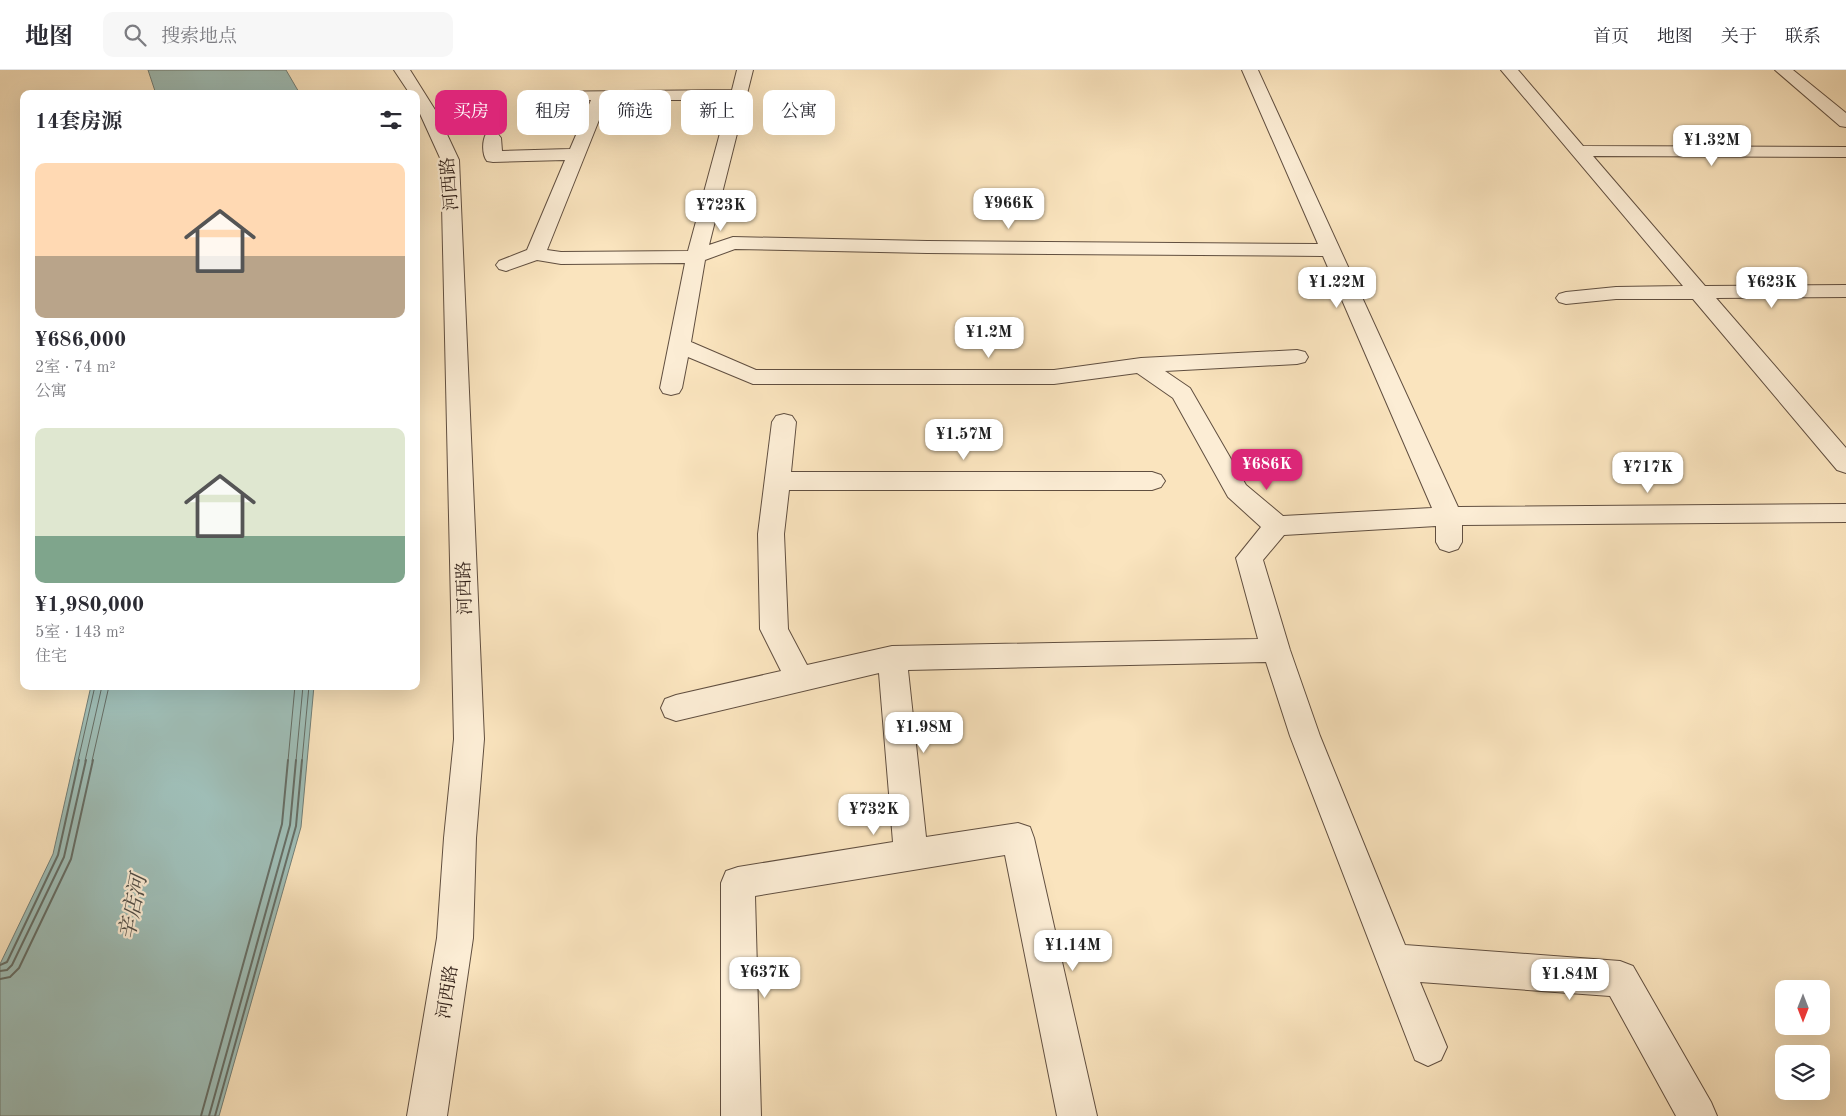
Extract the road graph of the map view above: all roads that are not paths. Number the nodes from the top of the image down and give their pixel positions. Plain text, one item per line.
1 (402, 70) edge
2 (745, 70) edge
3 (1250, 70) edge
4 (1509, 70) edge
5 (1783, 70) edge
6 (416, 90) edge
7 (740, 90) edge
8 (420, 95) edge
9 (599, 100) edge
10 (1846, 122) edge
11 (728, 135) edge
12 (492, 138) dead end
13 (1578, 150) junction
14 (1846, 152) edge
15 (576, 154) junction
16 (1330, 250) junction
17 (535, 254) junction
18 (696, 257) junction
19 (506, 265) dead end
20 (1698, 291) junction
21 (1846, 291) edge
22 (1566, 298) dead end
23 (679, 345) junction
24 (1297, 357) dead end
25 (1141, 365) junction
26 (671, 388) dead end
27 (784, 422) dead end
28 (1846, 464) edge
29 (777, 481) junction
30 (1152, 481) dead end
31 (1846, 513) edge
32 (1449, 516) junction
33 (1277, 526) junction
34 (1449, 542) dead end
35 (1276, 650) junction
36 (892, 658) junction
37 (800, 680) junction
38 (676, 708) dead end
39 (911, 855) junction
40 (1394, 962) junction
41 (1428, 1047) dead end
42 (426, 1116) edge
43 (741, 1116) edge
44 (1077, 1116) edge
45 (1697, 1116) edge

1 - 6 street, 河西路
2 - 7 street
3 - 16 street
4 - 13 street
5 - 10 street
8 - 42 street, 河西路
9 - 15 street
11 - 18 street
12 - 15 street
13 - 14 street
13 - 20 street
15 - 17 street
16 - 18 street
16 - 32 street
17 - 18 street
17 - 19 street
18 - 23 street
20 - 21 street
20 - 22 street
20 - 28 street
23 - 25 street
23 - 26 street
24 - 25 street
25 - 33 street
27 - 29 street
29 - 30 street
29 - 37 street
31 - 32 street
32 - 33 street
32 - 34 street
33 - 35 street
35 - 36 street
35 - 40 street
36 - 37 street
36 - 39 street
37 - 38 street
39 - 43 street
39 - 44 street
40 - 41 street
40 - 45 street

